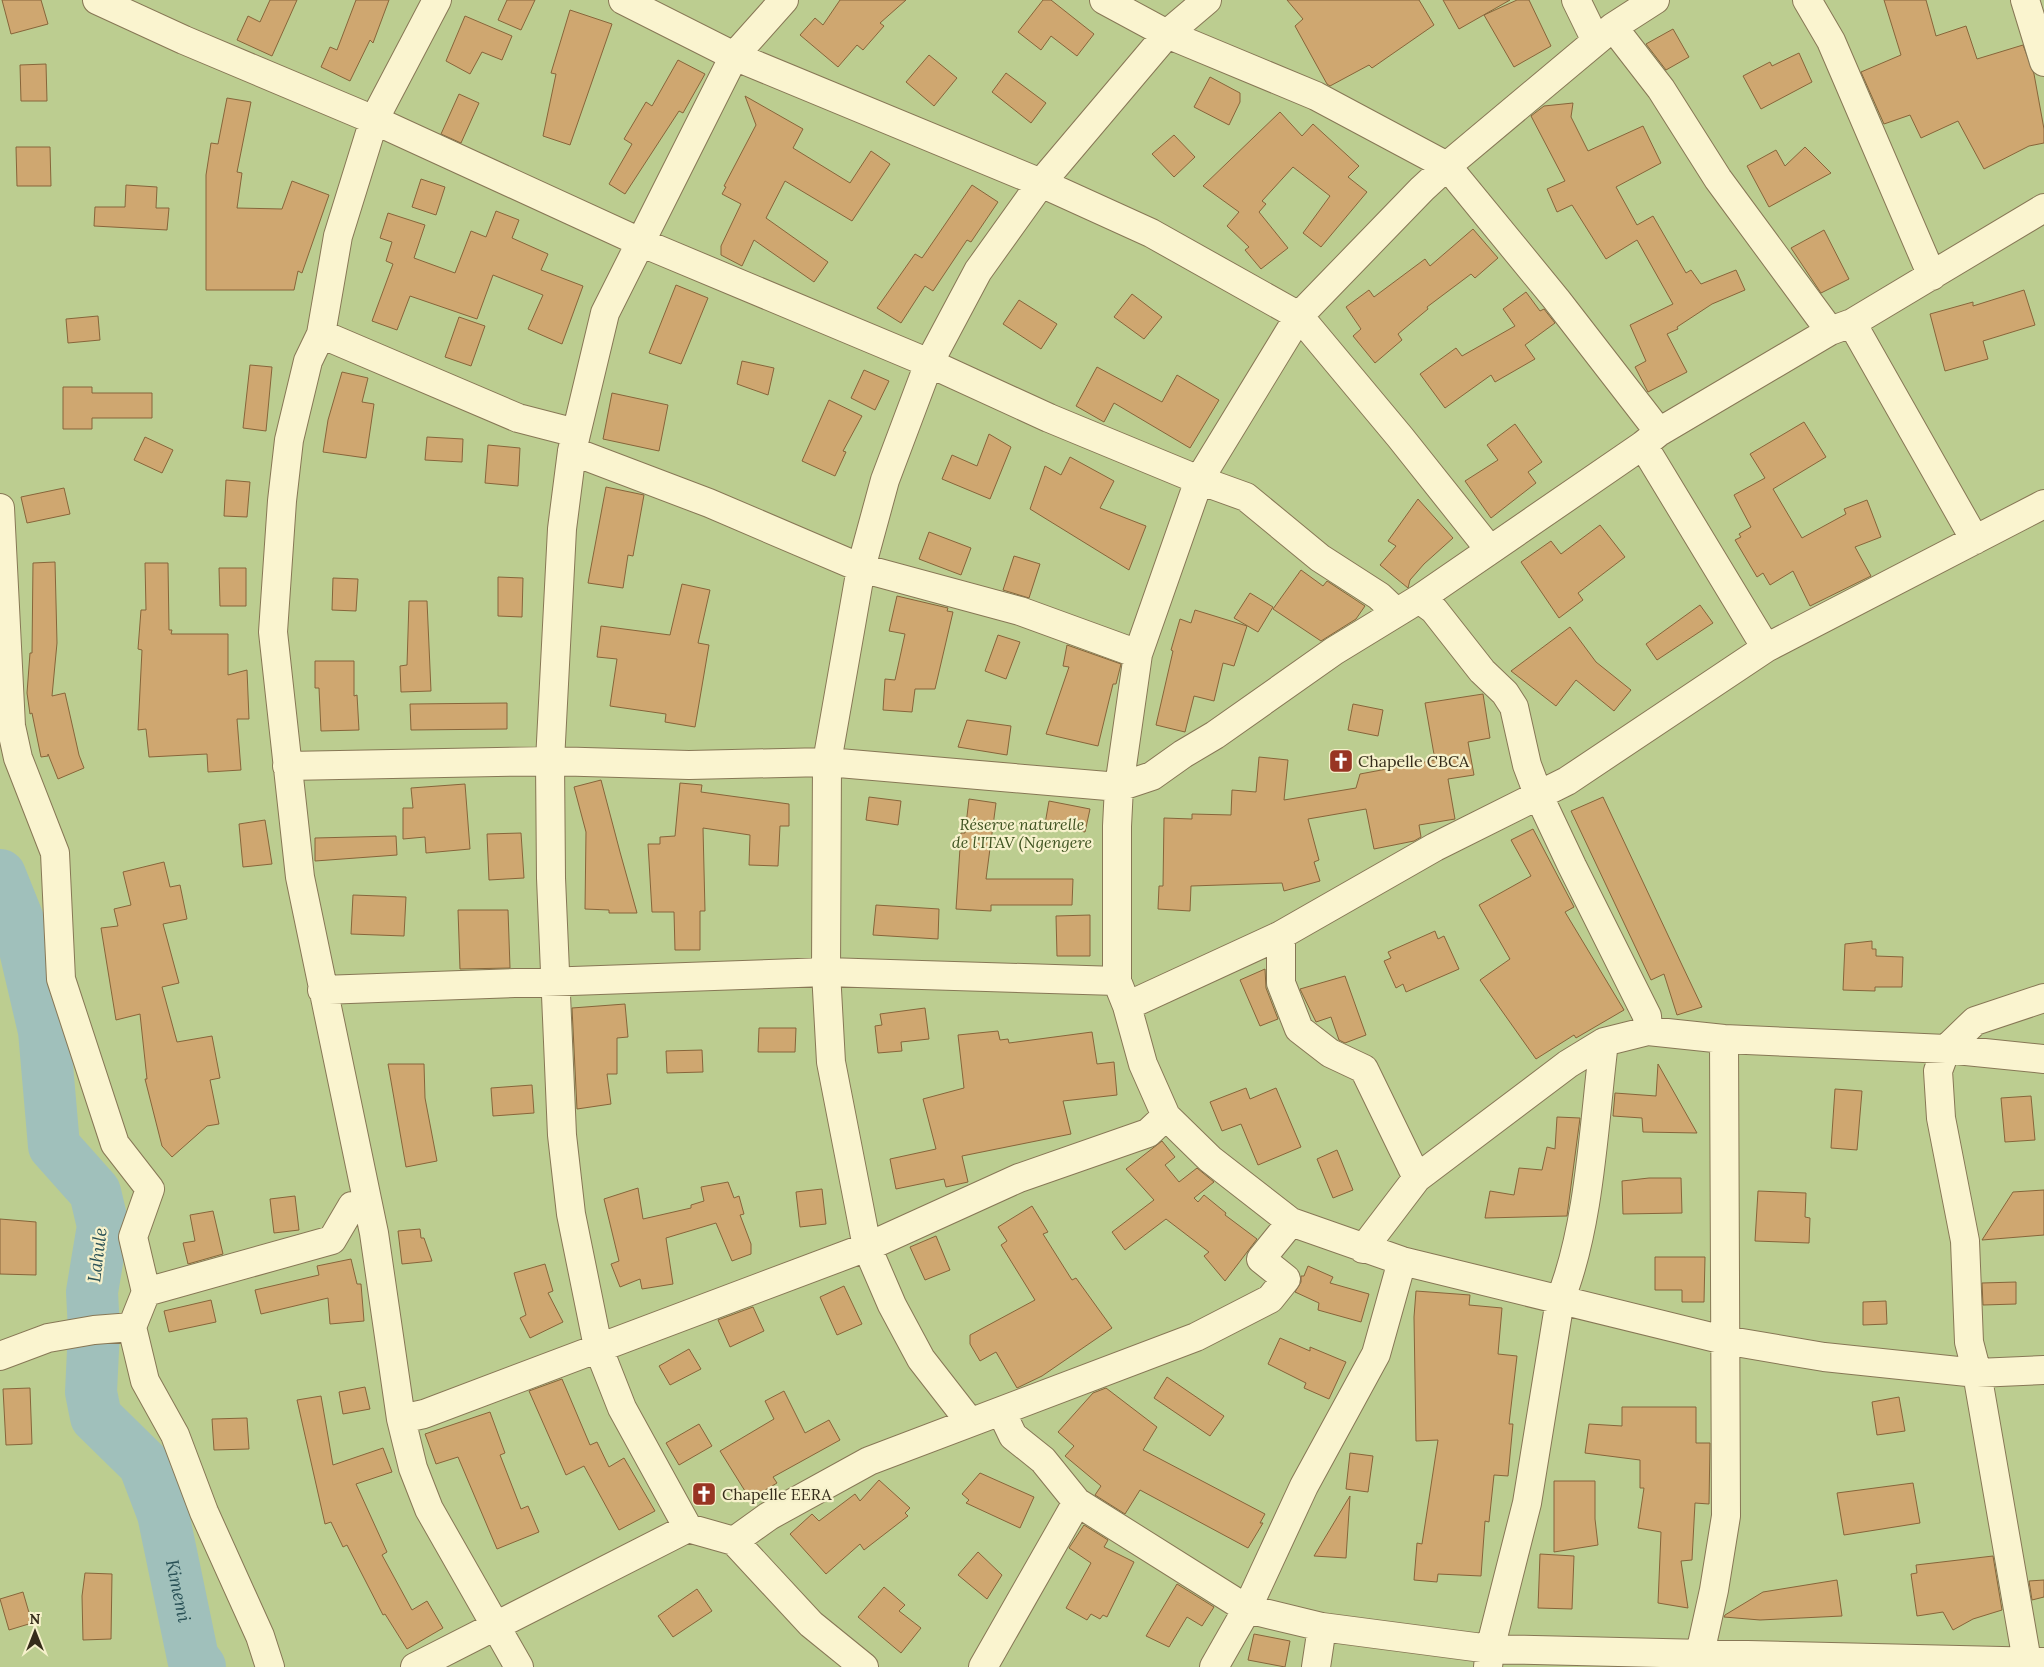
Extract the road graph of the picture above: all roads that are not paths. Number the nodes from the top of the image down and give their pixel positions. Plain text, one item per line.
1 (97, 0) edge
2 (437, 0) edge
3 (623, 0) edge
4 (784, 0) edge
5 (1104, 0) edge
6 (1207, 0) edge
7 (1576, 0) edge
8 (1655, 0) edge
9 (1807, 0) edge
10 (2026, 0) edge
11 (1167, 34) junction
12 (1605, 34) junction
13 (734, 56) junction
14 (2044, 62) edge
15 (374, 120) junction
16 (1447, 166) junction
17 (1041, 182) junction
18 (2044, 208) edge
19 (640, 242) junction
20 (1932, 276) junction
21 (1299, 316) junction
22 (1841, 327) junction
23 (320, 334) junction
24 (929, 363) junction
25 (1651, 438) junction
26 (574, 442) junction
27 (1199, 480) junction
28 (2044, 504) edge
29 (0, 508) edge
30 (1975, 540) junction
31 (1490, 550) junction
32 (861, 568) junction
33 (1407, 606) junction
34 (1766, 648) junction
35 (1138, 654) junction
36 (550, 761) junction
37 (827, 762) junction
38 (287, 766) junction
39 (1119, 787) junction
40 (1538, 794) junction
41 (1281, 935) junction
42 (826, 972) junction
43 (555, 981) junction
44 (322, 990) junction
45 (1122, 994) junction
46 (2044, 998) edge
47 (1648, 1031) junction
48 (1724, 1038) junction
49 (1604, 1042) junction
50 (1946, 1049) junction
51 (2044, 1059) edge
52 (1166, 1116) junction
53 (1417, 1178) junction
54 (368, 1206) junction
55 (1290, 1222) junction
56 (867, 1247) junction
57 (1362, 1249) junction
58 (1402, 1261) junction
59 (146, 1292) junction
60 (1560, 1300) junction
61 (132, 1327) junction
62 (1724, 1340) junction
63 (598, 1347) junction
64 (0, 1356) edge
65 (2044, 1370) edge
66 (1977, 1374) junction
67 (1001, 1411) junction
68 (401, 1419) junction
69 (970, 1422) junction
70 (1078, 1502) junction
71 (688, 1528) junction
72 (734, 1541) junction
73 (1247, 1609) junction
74 (496, 1626) junction
75 (1322, 1627) junction
76 (1489, 1658) edge
77 (1697, 1661) edge
78 (1814, 1662) edge
79 (2033, 1663) edge
80 (270, 1667) edge
81 (415, 1667) edge
82 (519, 1667) edge
83 (864, 1667) edge
84 (983, 1667) edge
85 (1214, 1667) edge
86 (1316, 1667) edge

1 - 15 street
2 - 15 street
3 - 13 street
4 - 13 street
5 - 11 street
6 - 11 street
7 - 12 street
8 - 12 street
9 - 20 street
10 - 14 street
11 - 16 street
11 - 17 street
12 - 16 street
12 - 22 street
13 - 17 street
13 - 19 street
15 - 19 street
15 - 23 street
16 - 21 street
16 - 25 street
17 - 21 street
17 - 24 street
18 - 20 street
19 - 24 street
19 - 26 street
20 - 22 street
21 - 27 street
21 - 31 street
22 - 25 street
22 - 30 street
23 - 26 street
23 - 38 street
24 - 27 street
24 - 32 street
25 - 31 street
25 - 34 street
26 - 32 street
26 - 36 street
27 - 33 street
27 - 35 street
28 - 30 street
29 - 59 street
30 - 34 street
31 - 33 street
32 - 35 street
32 - 37 street
33 - 39 street
33 - 40 street
34 - 40 street
35 - 39 street
36 - 37 street
36 - 38 street
36 - 43 street
37 - 39 street
37 - 42 street
38 - 44 street
39 - 45 street
40 - 41 street
40 - 47 street
41 - 45 street
41 - 53 street
42 - 43 street
42 - 45 street
42 - 56 street
43 - 44 street
43 - 63 street
44 - 54 street
45 - 52 street
46 - 50 street
47 - 48 street
47 - 49 street
48 - 50 street
48 - 62 street
49 - 53 street
49 - 60 street
50 - 51 street
50 - 66 street
52 - 55 street
52 - 56 street
53 - 57 street
54 - 59 street
54 - 68 street
55 - 57 street
55 - 67 street
56 - 63 street
56 - 69 street
57 - 58 street
58 - 60 street
58 - 73 street
59 - 61 street
60 - 62 street
60 - 76 street
61 - 64 street
61 - 80 street
62 - 66 street
62 - 77 street
63 - 68 street
63 - 71 street
65 - 66 street
66 - 79 street
67 - 69 street
67 - 70 street
68 - 74 street
69 - 72 street
70 - 73 street
70 - 84 street
71 - 72 street
71 - 74 street
72 - 83 street
73 - 75 street
73 - 85 street
74 - 81 street
74 - 82 street
75 - 76 street
75 - 86 street
76 - 77 street
77 - 78 street
78 - 79 street

